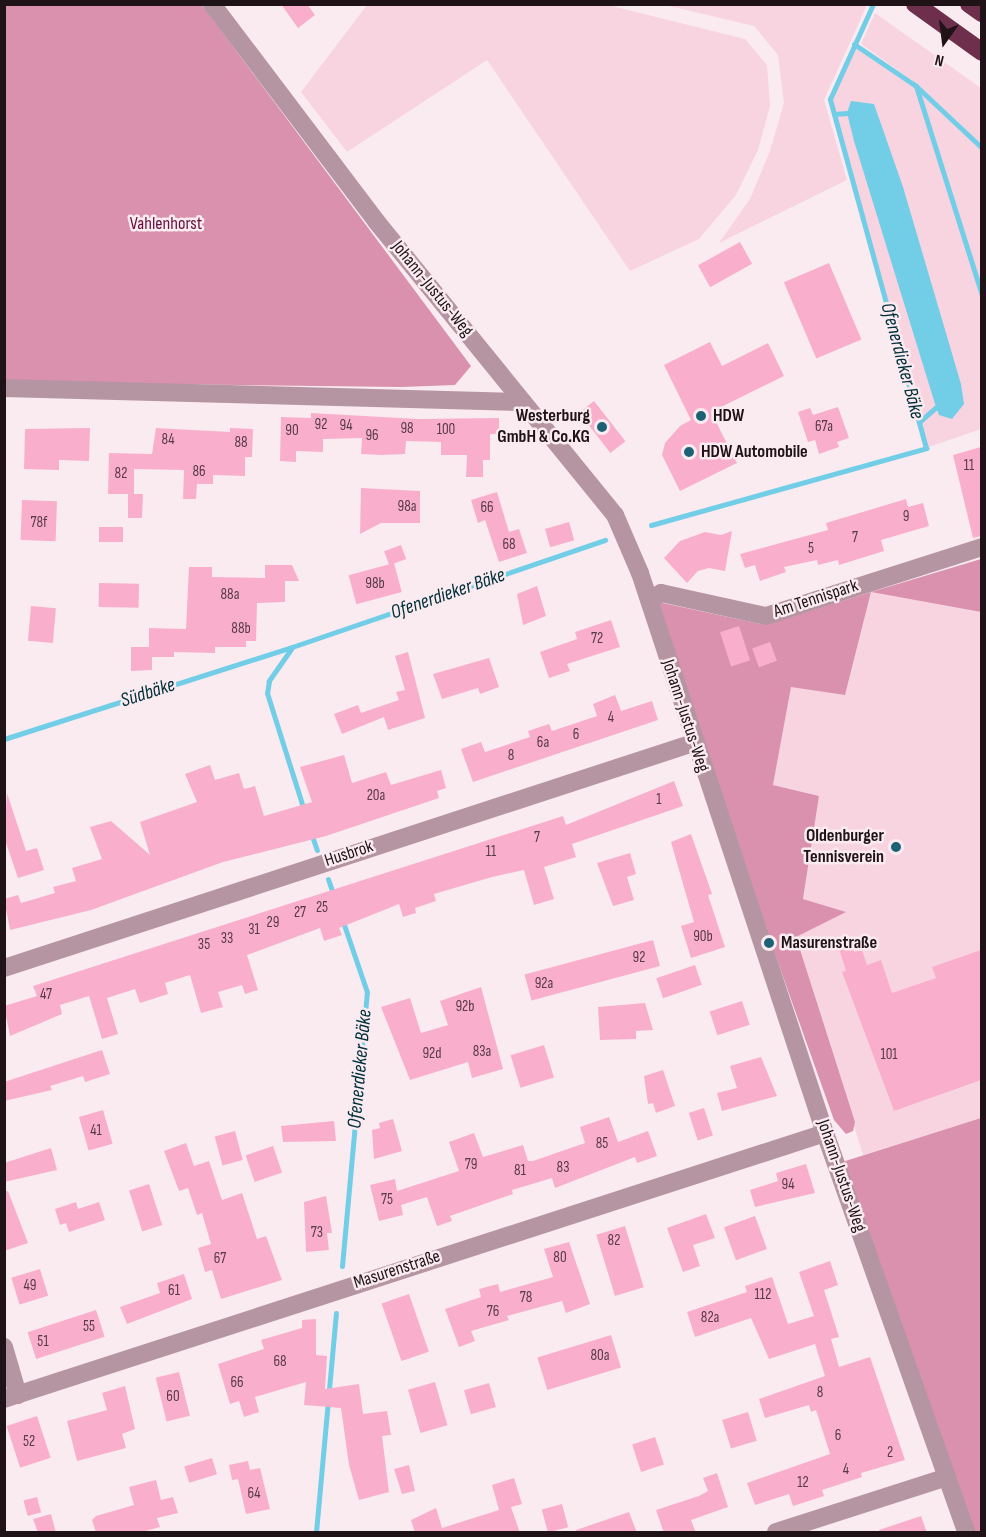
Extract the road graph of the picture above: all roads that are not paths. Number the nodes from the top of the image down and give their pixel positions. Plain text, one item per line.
1 (212, 4) edge
2 (915, 4) edge
3 (969, 4) edge
4 (981, 13) edge
5 (981, 52) edge
6 (4, 388) edge
7 (523, 402) junction
8 (981, 547) edge
9 (648, 600) junction
10 (693, 743) junction
11 (4, 968) edge
12 (825, 1133) junction
13 (4, 1347) edge
14 (11, 1397) edge
15 (947, 1477) junction
16 (776, 1533) edge
17 (966, 1533) edge

1 - 7 street, Johann-Justus-Weg
2 - 5 highway
3 - 4 highway
6 - 7 street
7 - 9 street, Johann-Justus-Weg
8 - 9 street, Am Tennispark
9 - 10 street, Johann-Justus-Weg
10 - 11 street, Husbrok
10 - 12 street, Johann-Justus-Weg
12 - 14 street, Masurenstraße
12 - 15 street, Johann-Justus-Weg
13 - 14 street
15 - 16 street
15 - 17 street, Johann-Justus-Weg

